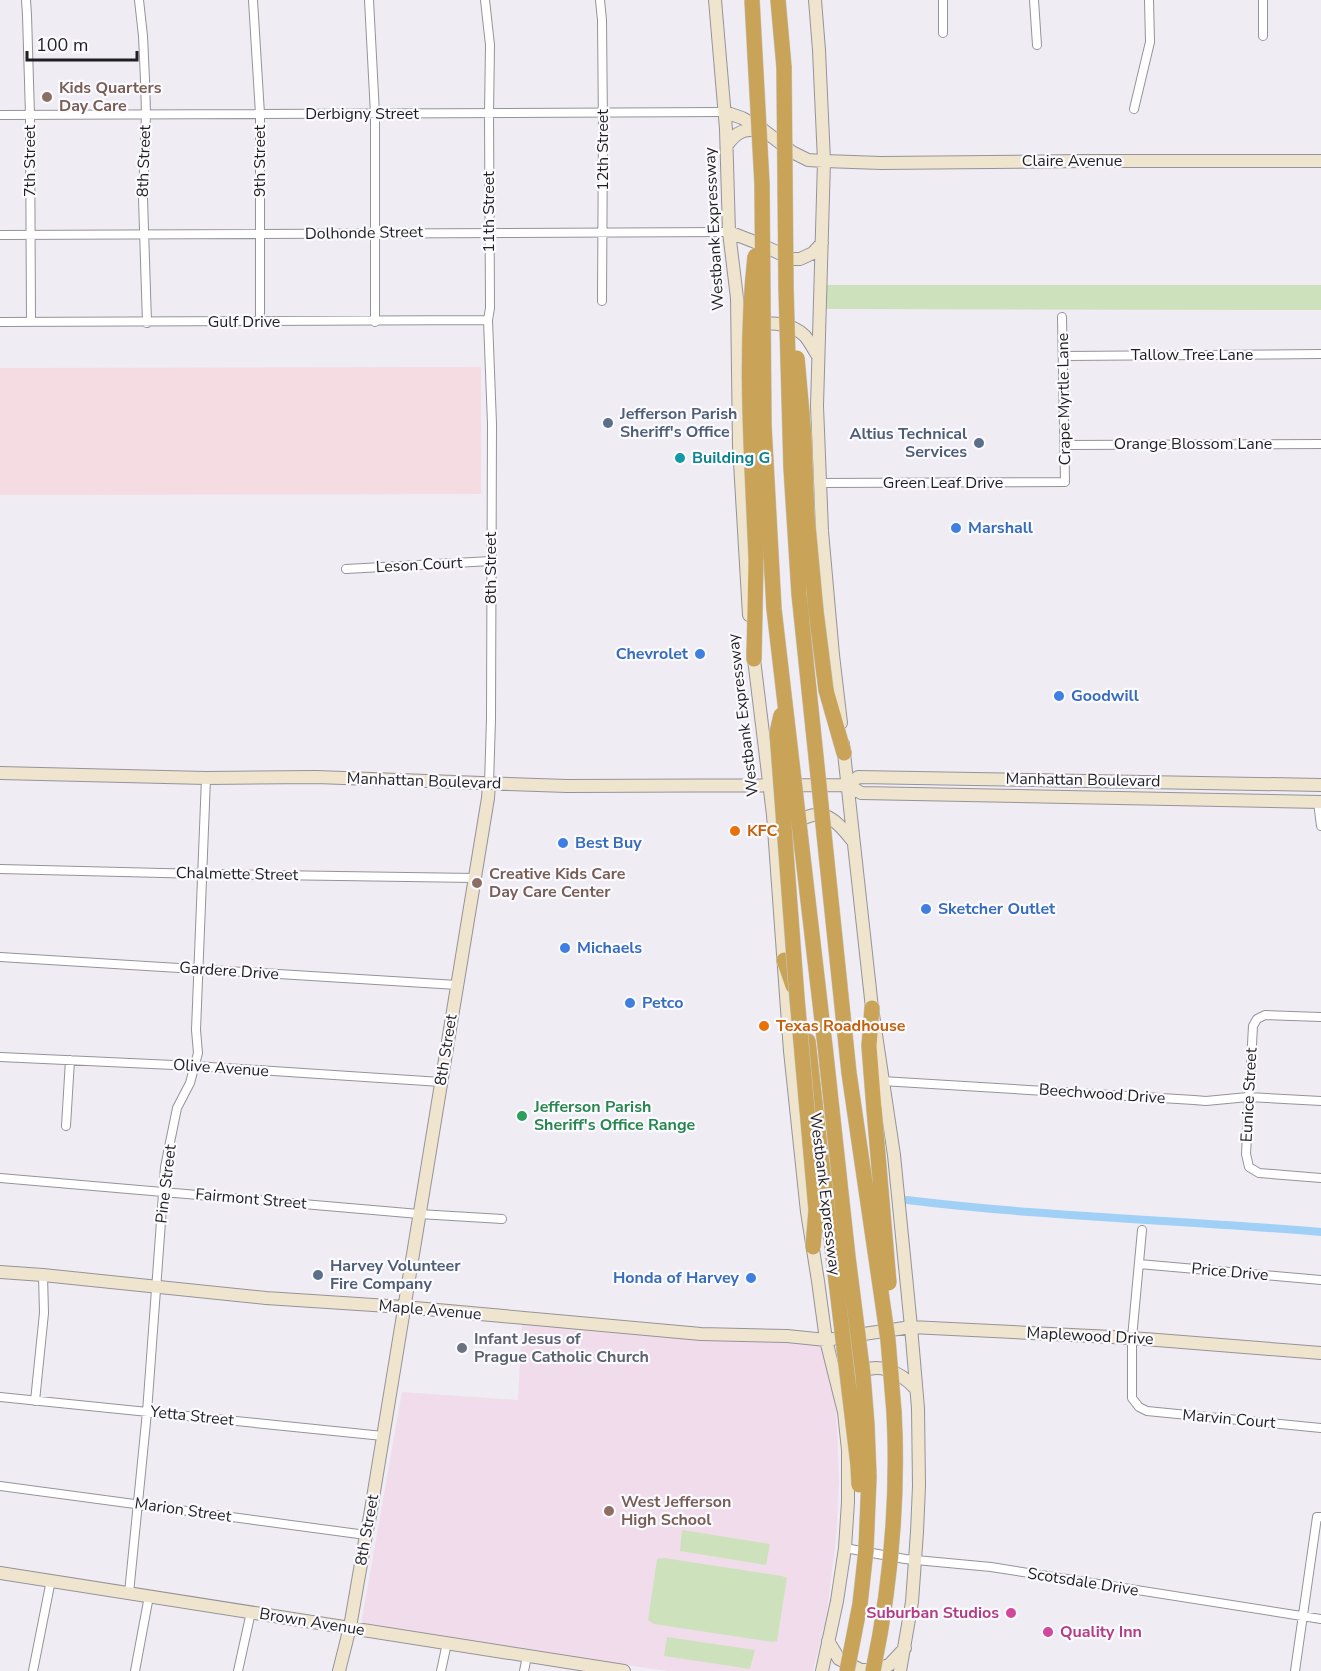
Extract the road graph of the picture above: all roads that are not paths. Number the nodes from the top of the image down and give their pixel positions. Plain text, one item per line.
1 (26, 0) edge
2 (139, 0) edge
3 (253, 0) edge
4 (369, 0) edge
5 (485, 0) edge
6 (600, 0) edge
7 (715, 0) edge
8 (752, 0) edge
9 (778, 0) edge
10 (785, 0) edge
11 (815, 0) edge
12 (942, 0) edge
13 (1034, 0) edge
14 (1149, 0) edge
15 (1263, 0) edge
16 (944, 33) dead end
17 (1263, 36) dead end
18 (1037, 45) dead end
19 (784, 67) junction
20 (1134, 109) dead end
21 (602, 112) junction
22 (725, 112) junction
23 (146, 114) junction
24 (260, 114) junction
25 (375, 114) junction
26 (489, 114) junction
27 (0, 115) edge
28 (30, 115) junction
29 (762, 129) junction
30 (727, 145) junction
31 (824, 161) junction
32 (1321, 161) edge
33 (762, 184) junction
34 (489, 232) junction
35 (603, 232) junction
36 (729, 232) junction
37 (145, 234) junction
38 (261, 234) junction
39 (376, 234) junction
40 (0, 235) edge
41 (30, 235) junction
42 (822, 243) junction
43 (786, 288) junction
44 (602, 301) dead end
45 (1062, 317) dead end
46 (488, 320) junction
47 (375, 321) junction
48 (0, 322) edge
49 (31, 322) junction
50 (260, 322) junction
51 (147, 323) junction
52 (1321, 354) edge
53 (738, 355) junction
54 (818, 356) junction
55 (1063, 356) junction
56 (492, 424) joint
57 (1321, 444) edge
58 (1064, 445) junction
59 (1065, 482) joint
60 (820, 483) junction
61 (491, 561) junction
62 (346, 569) dead end
63 (754, 659) junction
64 (784, 700) junction
65 (844, 753) junction
66 (0, 773) edge
67 (206, 778) junction
68 (958, 779) junction
69 (1274, 783) junction
70 (489, 784) junction
71 (1321, 784) edge
72 (849, 785) junction
73 (770, 786) junction
74 (921, 794) junction
75 (1209, 800) junction
76 (1320, 800) edge
77 (1321, 826) edge
78 (853, 841) junction
79 (776, 843) junction
80 (0, 869) edge
81 (203, 874) junction
82 (475, 878) junction
83 (0, 957) edge
84 (784, 960) junction
85 (199, 969) junction
86 (457, 985) junction
87 (872, 1008) joint
88 (1321, 1017) edge
89 (0, 1057) edge
90 (70, 1060) junction
91 (195, 1066) junction
92 (877, 1081) junction
93 (441, 1082) junction
94 (1248, 1097) junction
95 (1321, 1101) edge
96 (66, 1126) dead end
97 (0, 1178) edge
98 (1321, 1178) edge
99 (164, 1192) junction
100 (419, 1214) junction
101 (502, 1219) dead end
102 (1142, 1230) dead end
103 (813, 1247) junction
104 (1139, 1264) junction
105 (0, 1272) edge
106 (43, 1275) junction
107 (1321, 1280) edge
108 (155, 1288) junction
109 (404, 1307) junction
110 (912, 1327) junction
111 (860, 1334) joint
112 (1132, 1338) junction
113 (826, 1340) junction
114 (1321, 1353) edge
115 (915, 1388) junction
116 (0, 1397) edge
117 (34, 1401) junction
118 (841, 1401) junction
119 (147, 1412) junction
120 (894, 1412) junction
121 (1321, 1428) edge
122 (383, 1436) junction
123 (0, 1486) edge
124 (138, 1504) junction
125 (1319, 1517) edge
126 (868, 1526) junction
127 (366, 1535) junction
128 (845, 1548) junction
129 (915, 1559) junction
130 (0, 1573) edge
131 (51, 1580) junction
132 (129, 1593) junction
133 (149, 1596) junction
134 (251, 1612) junction
135 (1304, 1616) junction
136 (1321, 1618) edge
137 (350, 1628) junction
138 (828, 1641) junction
139 (447, 1643) junction
140 (905, 1648) junction
141 (527, 1656) junction
142 (33, 1671) edge
143 (135, 1671) edge
144 (238, 1671) edge
145 (339, 1671) edge
146 (441, 1671) edge
147 (524, 1671) edge
148 (624, 1671) edge
149 (822, 1671) edge
150 (847, 1671) edge
151 (873, 1671) edge
152 (900, 1671) edge
153 (1295, 1671) edge

1 - 28 street, 7th Street
2 - 23 street, 8th Street
3 - 24 street, 9th Street
4 - 25 street
5 - 26 street, 11th Street
6 - 21 street, 12th Street
7 - 22 street, Westbank Expressway
8 - 33 highway, Westbank Expressway, bridge
9 - 19 highway
10 - 19 highway
11 - 31 street
12 - 16 street
13 - 18 street
14 - 20 street
15 - 17 street
19 - 43 highway, bridge
21 - 22 street, Derbigny Street
21 - 26 street, Derbigny Street
21 - 35 street, 12th Street
22 - 29 street, Claire Avenue
22 - 30 street, Westbank Expressway
23 - 24 street, Derbigny Street
23 - 28 street, Derbigny Street
23 - 37 street, 8th Street
24 - 25 street, Derbigny Street
24 - 38 street, 9th Street
25 - 26 street, Derbigny Street
25 - 39 street
26 - 34 street, 11th Street
27 - 28 street, Derbigny Street
28 - 41 street, 7th Street
29 - 30 street
29 - 31 street, Claire Avenue
30 - 36 street, Westbank Expressway
31 - 32 street, Claire Avenue
31 - 42 street
33 - 63 highway, bridge
33 - 64 highway, Westbank Expressway, bridge
34 - 35 street, Dolhonde Street
34 - 39 street, Dolhonde Street
34 - 46 street, 11th Street
35 - 36 street, Dolhonde Street
35 - 44 street, 12th Street
36 - 42 street
36 - 53 street, Westbank Expressway
37 - 38 street, Dolhonde Street
37 - 41 street, Dolhonde Street
37 - 51 street, 8th Street
38 - 39 street, Dolhonde Street
38 - 50 street, 9th Street
39 - 47 street
40 - 41 street, Dolhonde Street
41 - 49 street, 7th Street
42 - 54 street
43 - 65 highway, bridge
43 - 120 highway, bridge
45 - 55 street, Crape Myrtle Lane
46 - 47 street, Gulf Drive
46 - 56 street, 11th Street
47 - 50 street, Gulf Drive
48 - 49 street, Gulf Drive
49 - 51 street, Gulf Drive
50 - 51 street, Gulf Drive
52 - 55 street, Tallow Tree Lane
53 - 54 street
53 - 63 street, Westbank Expressway
54 - 60 street
55 - 58 street, Crape Myrtle Lane
56 - 61 street, 8th Street
57 - 58 street, Orange Blossom Lane
58 - 59 street, Crape Myrtle Lane
59 - 60 street, Green Leaf Drive
60 - 65 street
61 - 62 street, Leson Court
61 - 70 street, 8th Street
63 - 73 street, Westbank Expressway
64 - 103 highway, bridge
64 - 126 highway, Westbank Expressway, bridge
65 - 72 street
66 - 67 street, Manhattan Boulevard
67 - 70 street, Manhattan Boulevard
67 - 81 street, Pine Street
68 - 69 street, Manhattan Boulevard
68 - 72 street, Manhattan Boulevard
68 - 74 street
69 - 71 street, Manhattan Boulevard
69 - 75 street
70 - 73 street, Manhattan Boulevard
70 - 82 street, 8th Street
72 - 73 street, Manhattan Boulevard
72 - 74 street, Manhattan Boulevard
72 - 78 street
73 - 79 street, Westbank Expressway
74 - 75 street, Manhattan Boulevard
75 - 76 street, Manhattan Boulevard
76 - 77 street
78 - 79 street
78 - 87 street
79 - 84 street, Westbank Expressway
80 - 81 street, Chalmette Street
81 - 82 street, Chalmette Street
81 - 85 street, Pine Street
82 - 86 street, 8th Street
83 - 85 street, Gardere Drive
84 - 103 street, Westbank Expressway
84 - 126 highway, bridge
85 - 86 street, Gardere Drive
85 - 91 street, Pine Street
86 - 93 street, 8th Street
87 - 92 highway
88 - 94 street, Eunice Street
89 - 90 street, Olive Avenue
90 - 91 street, Olive Avenue
90 - 96 street
91 - 93 street, Olive Avenue
91 - 99 street, Pine Street
92 - 94 street, Beechwood Drive
92 - 110 street
92 - 120 highway, bridge
93 - 100 street, 8th Street
94 - 95 street, Beechwood Drive
94 - 98 street, Eunice Street
97 - 99 street, Fairmont Street
99 - 100 street, Fairmont Street
99 - 108 street, Pine Street
100 - 101 street, Fairmont Street
100 - 109 street, 8th Street
102 - 104 street
103 - 113 street, Westbank Expressway
104 - 107 street, Price Drive
104 - 112 street
105 - 106 street, Maple Avenue
106 - 108 street, Maple Avenue
106 - 117 street
108 - 109 street, Maple Avenue
108 - 119 street, Pine Street
109 - 113 street, Maple Avenue
109 - 122 street, 8th Street
110 - 111 street, Maplewood Drive
110 - 112 street, Maplewood Drive
110 - 115 street
111 - 113 street, Maple Avenue
112 - 114 street, Maplewood Drive
112 - 121 street, Marvin Court
113 - 118 street, Westbank Expressway
115 - 118 street
115 - 129 street
116 - 117 street, Yetta Street
117 - 119 street, Yetta Street
118 - 128 street, Westbank Expressway
119 - 122 street, Yetta Street
119 - 124 street, Pine Street
120 - 151 highway, bridge
122 - 127 street, 8th Street
123 - 124 street, Marion Street
124 - 127 street, Marion Street
124 - 132 street, Pine Street
125 - 135 street
126 - 150 highway, Westbank Expressway, bridge
127 - 137 street, 8th Street
128 - 129 street, Scotsdale Drive
128 - 138 street, Westbank Expressway
129 - 135 street, Scotsdale Drive
129 - 140 street
130 - 131 street, Brown Avenue
131 - 132 street, Brown Avenue
131 - 142 street
132 - 133 street, Brown Avenue
133 - 134 street, Brown Avenue
133 - 143 street
134 - 137 street, Brown Avenue
134 - 144 street
135 - 136 street, Scotsdale Drive
135 - 153 street
137 - 139 street, Brown Avenue
137 - 145 street, 8th Street
138 - 140 street
138 - 149 street, Westbank Expressway
139 - 141 street, Brown Avenue
139 - 146 street
140 - 152 street
141 - 147 street
141 - 148 street, Brown Avenue

